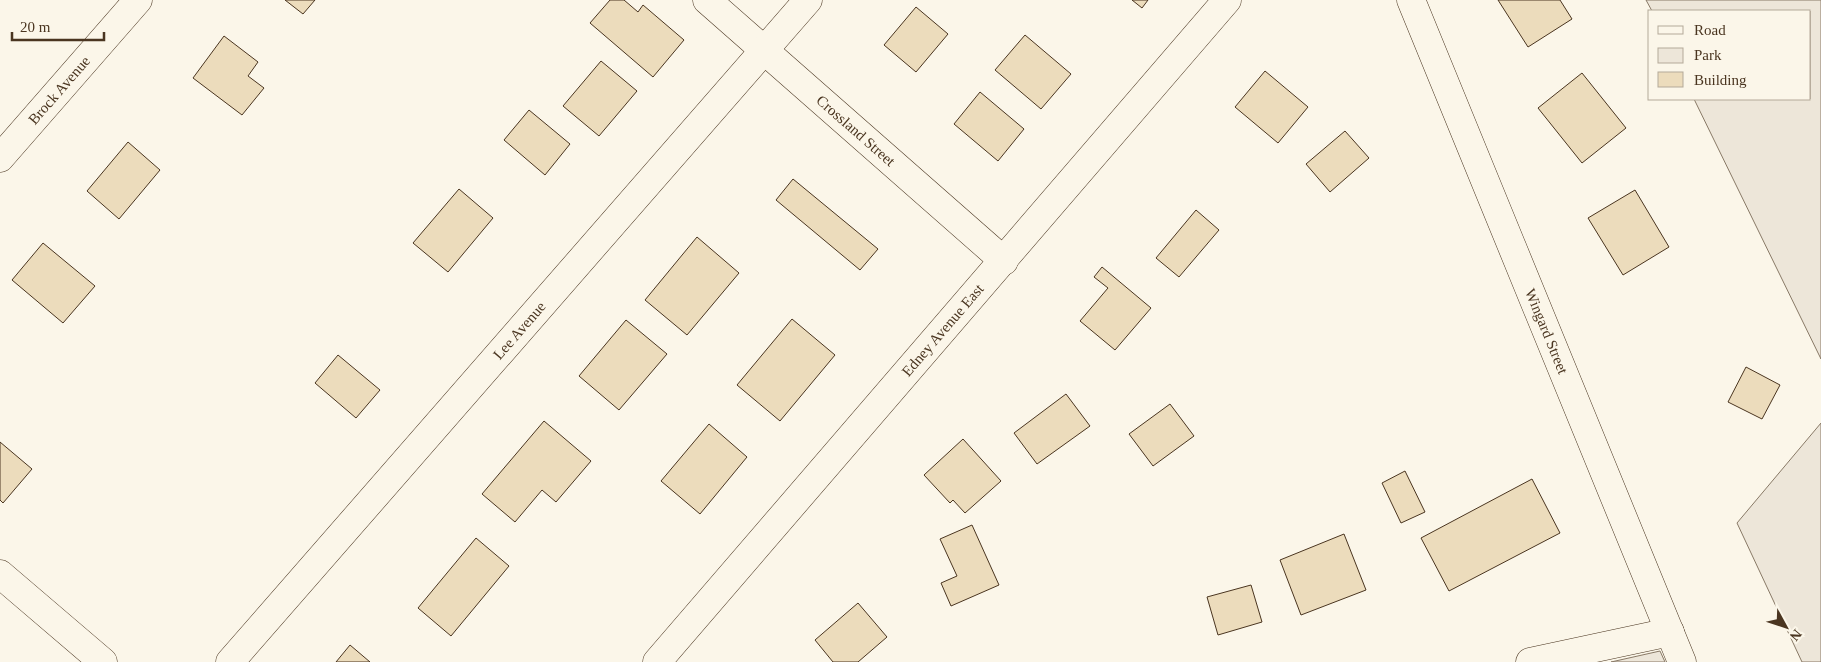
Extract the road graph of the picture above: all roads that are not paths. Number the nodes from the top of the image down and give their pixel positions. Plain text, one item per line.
1 (138, 0) edge
2 (707, 0) edge
3 (808, 0) edge
4 (1228, 0) edge
5 (1410, 0) edge
6 (764, 50) junction
7 (0, 158) edge
8 (1004, 261) junction
9 (0, 574) edge
10 (1670, 632) junction
11 (103, 662) edge
12 (230, 662) edge
13 (658, 662) edge
14 (1530, 662) edge
15 (1682, 662) edge

1 - 7 street, Brock Avenue
2 - 6 street, Crossland Street
3 - 6 street, Lee Avenue
4 - 8 street, Edney Avenue East
5 - 10 street, Wingard Street
6 - 8 street, Crossland Street
6 - 12 street, Lee Avenue
8 - 13 street, Edney Avenue East
9 - 11 street
10 - 14 street
10 - 15 street, Wingard Street

